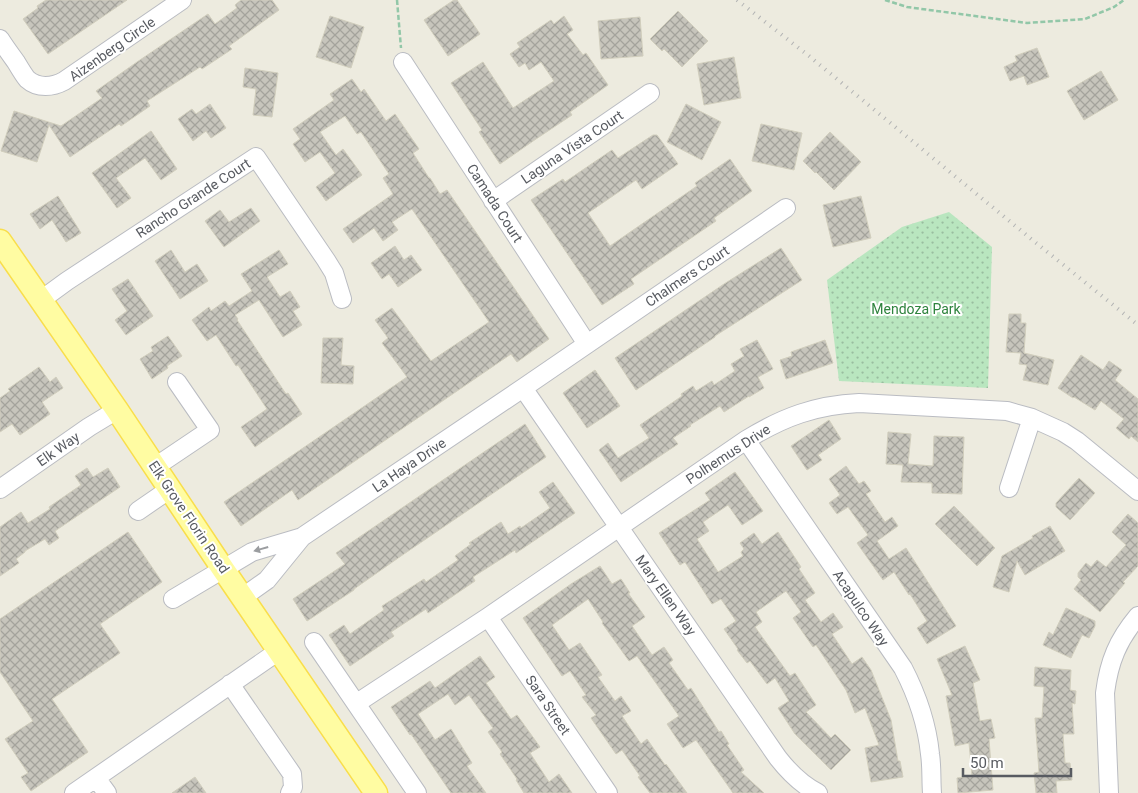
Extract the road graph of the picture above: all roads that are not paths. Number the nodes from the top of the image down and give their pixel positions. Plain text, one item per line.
1 (182, 0) edge
2 (0, 39) edge
3 (403, 62) dead end
4 (650, 93) dead end
5 (493, 201) junction
6 (786, 208) dead end
7 (0, 241) edge
8 (342, 299) dead end
9 (41, 300) junction
10 (587, 344) junction
11 (177, 382) dead end
12 (523, 388) junction
13 (117, 410) junction
14 (1032, 418) junction
15 (746, 440) junction
16 (155, 467) junction
17 (1009, 488) dead end
18 (0, 489) edge
19 (170, 489) junction
20 (1138, 491) edge
21 (138, 511) dead end
22 (619, 527) junction
23 (302, 537) junction
24 (223, 569) junction
25 (243, 597) junction
26 (173, 600) dead end
27 (1138, 616) edge
28 (488, 617) junction
29 (314, 642) dead end
30 (280, 650) junction
31 (230, 684) junction
32 (357, 704) junction
33 (96, 778) junction
34 (74, 793) edge
35 (107, 793) edge
36 (290, 793) edge
37 (376, 793) edge
38 (418, 793) edge
39 (608, 793) edge
40 (818, 793) edge
41 (932, 793) edge
42 (1109, 793) edge

1 - 2 street, Aizenberg Circle
3 - 5 street, Camada Court
4 - 5 street, Laguna Vista Court
5 - 10 street, Camada Court
6 - 10 street, Chalmers Court
7 - 9 main road, Elk Grove Florin Road
8 - 9 street, Rancho Grande Court
9 - 13 main road, Elk Grove Florin Road
10 - 12 street, La Haya Drive
11 - 16 street
12 - 22 street, Mary Ellen Way
12 - 23 street, La Haya Drive
13 - 16 main road, Elk Grove Florin Road
13 - 18 street, Elk Way
14 - 15 street, Polhemus Drive
14 - 17 street
14 - 20 street, Polhemus Drive
15 - 22 street, Polhemus Drive
15 - 41 street, Acapulco Way
16 - 19 main road, Elk Grove Florin Road
19 - 21 street
19 - 24 main road, Elk Grove Florin Road
22 - 28 street, Polhemus Drive
22 - 40 street, Mary Ellen Way
23 -> 24 street, La Haya Drive
23 - 25 street
24 - 25 main road, Elk Grove Florin Road
24 - 26 street, La Haya Drive
25 - 30 main road, Elk Grove Florin Road
27 - 42 street
28 - 32 street, Polhemus Drive
28 - 39 street, Sara Street
29 - 32 street
30 - 31 street
30 - 37 main road, Elk Grove Florin Road
31 - 33 street
31 - 36 street
32 - 38 street
33 - 34 street
33 - 35 street

